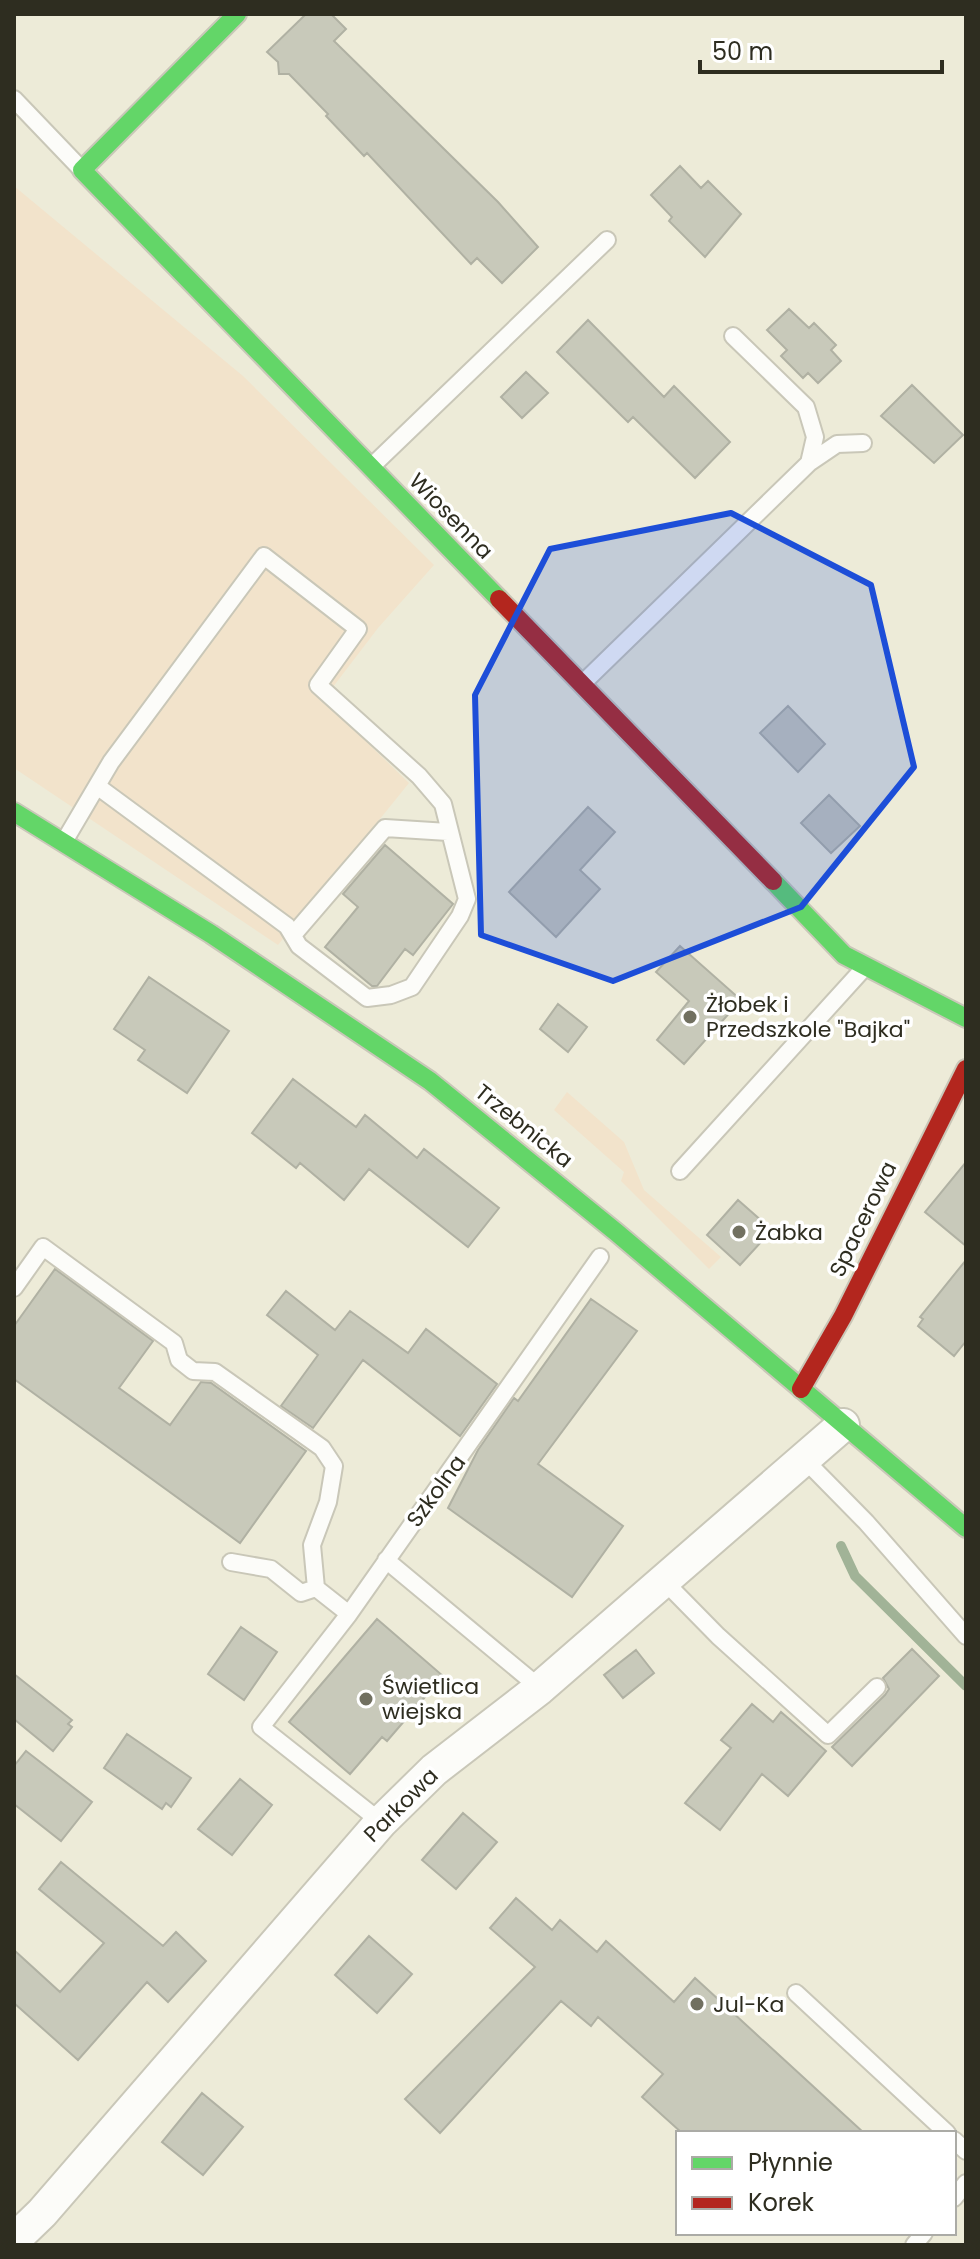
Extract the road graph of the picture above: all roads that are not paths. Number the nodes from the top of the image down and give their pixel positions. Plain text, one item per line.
1 (237, 14) edge
2 (14, 99) edge
3 (82, 170) junction
4 (607, 240) dead end
5 (733, 336) dead end
6 (863, 443) dead end
7 (809, 463) junction
8 (370, 468) junction
9 (582, 684) junction
10 (97, 786) junction
11 (14, 812) edge
12 (448, 832) junction
13 (64, 842) junction
14 (293, 935) junction
15 (866, 966) junction
16 (966, 1018) edge
17 (966, 1069) edge
18 (680, 1171) dead end
19 (600, 1257) dead end
20 (14, 1288) edge
21 (801, 1389) junction
22 (843, 1425) junction
23 (805, 1460) junction
24 (966, 1528) edge
25 (386, 1560) junction
26 (231, 1562) dead end
27 (664, 1581) junction
28 (316, 1588) junction
29 (349, 1614) junction
30 (966, 1636) edge
31 (877, 1687) dead end
32 (540, 1688) junction
33 (381, 1822) junction
34 (796, 1993) dead end
35 (945, 2131) edge
36 (14, 2240) edge

1 - 3 street
2 - 3 lane
3 - 8 street, Wiosenna
4 - 8 lane
5 - 7 lane
6 - 7 lane
7 - 9 lane
8 - 9 street, Wiosenna
9 - 15 street, Wiosenna
10 - 12 lane
10 - 13 lane
10 - 14 lane
11 - 13 street, Trzebnicka
12 - 14 lane
12 - 14 lane
13 - 21 street, Trzebnicka
15 - 16 street, Wiosenna
15 - 18 lane
17 - 21 street, Spacerowa
19 - 25 lane, Szkolna
20 - 28 lane
21 - 22 street, Trzebnicka
22 - 23 street, Parkowa
22 - 24 street, Trzebnicka
23 - 27 street, Parkowa
23 - 30 lane
25 - 29 lane, Szkolna
25 - 32 lane
26 - 28 lane
27 - 31 lane
27 - 32 street, Parkowa
28 - 29 lane
29 - 33 lane, Szkolna
32 - 33 street, Parkowa
33 - 36 street, Parkowa
34 - 35 lane

